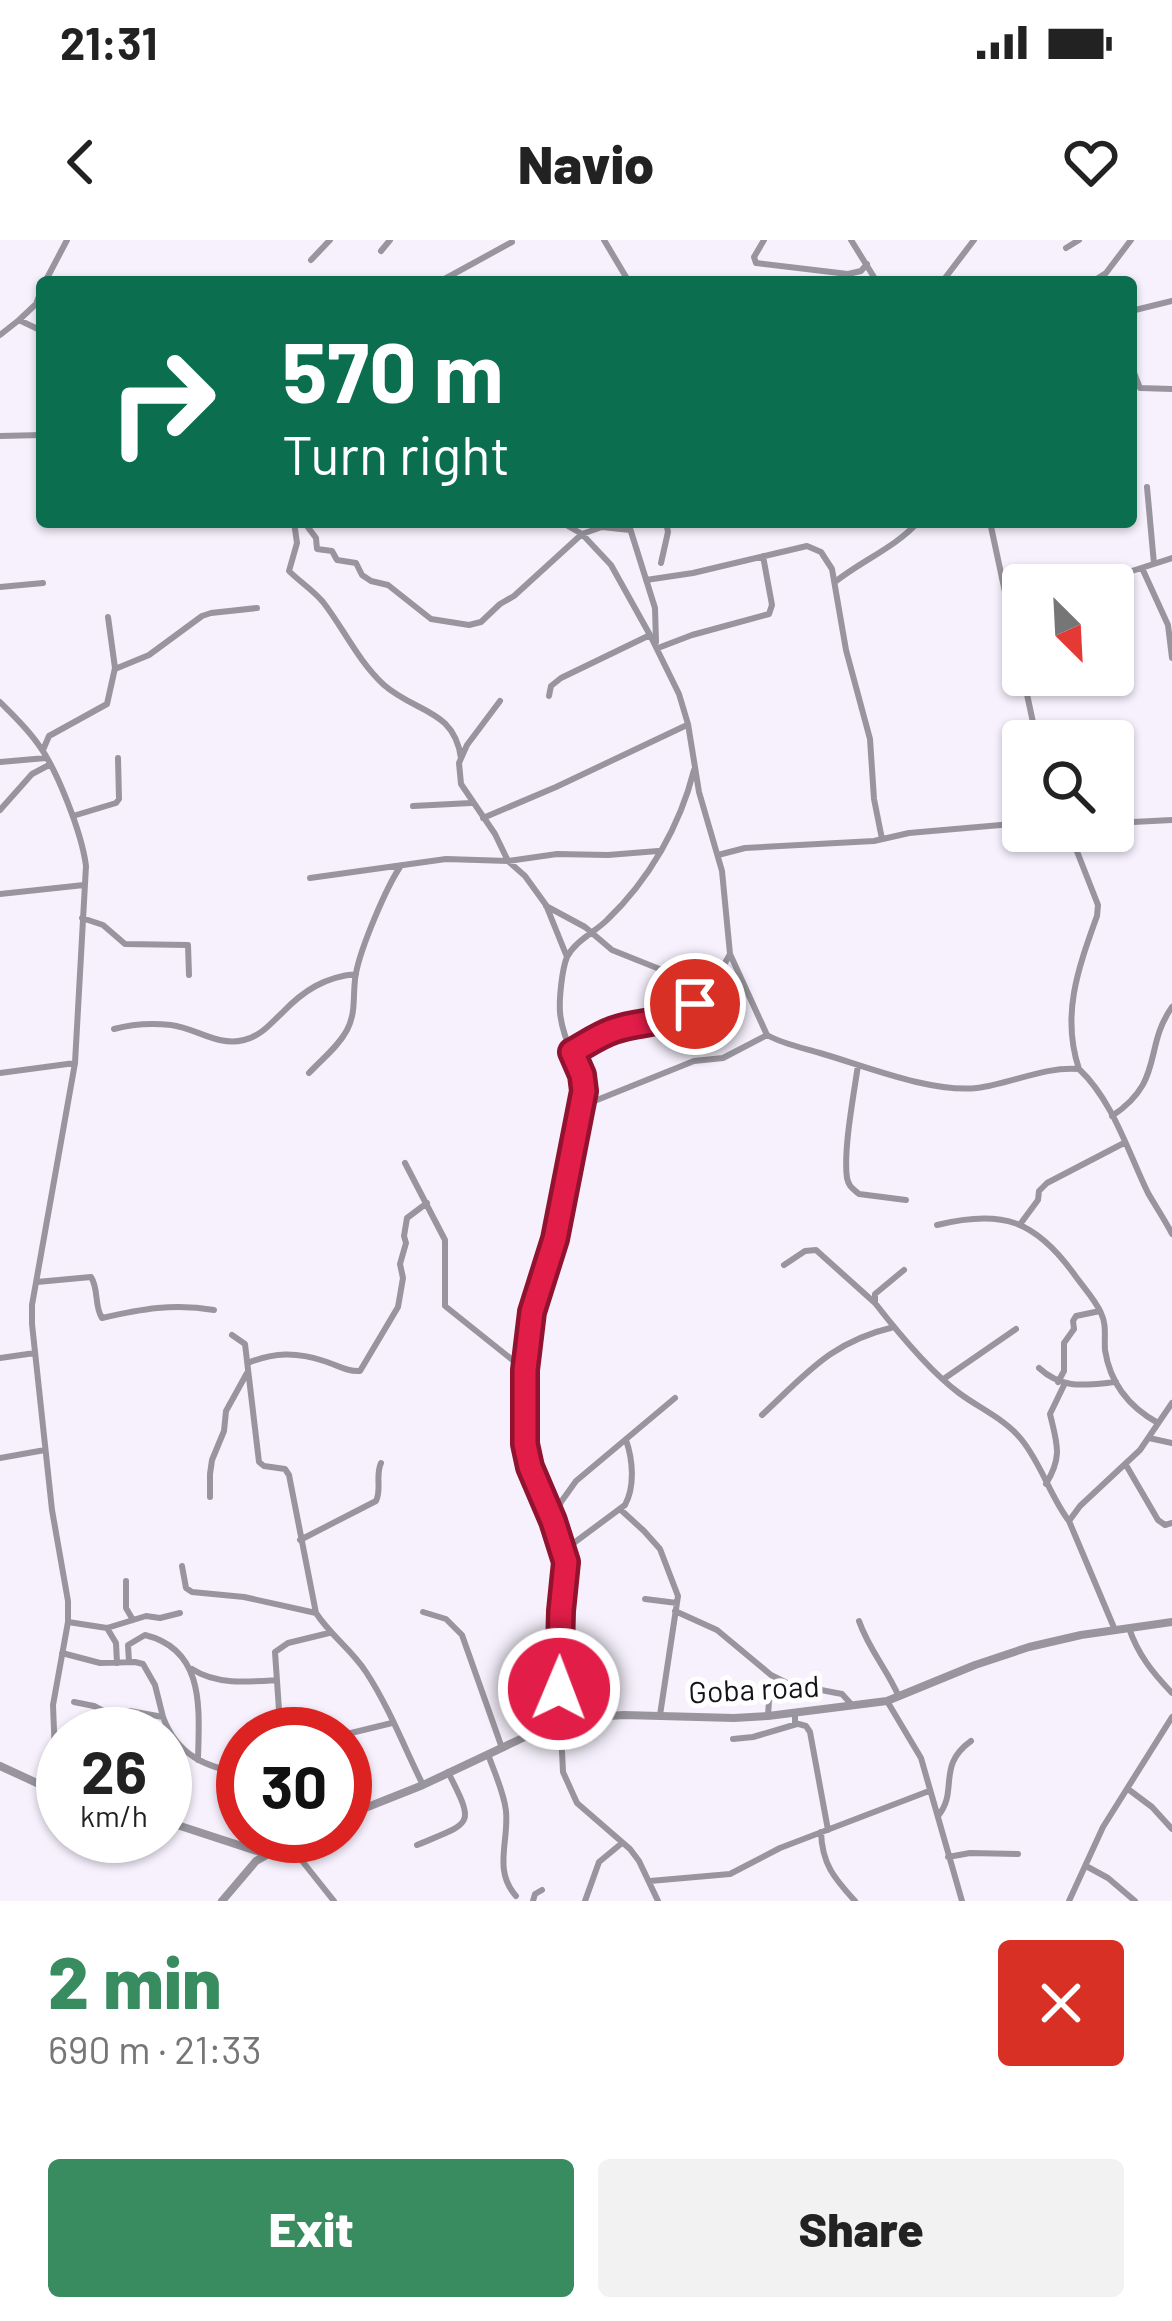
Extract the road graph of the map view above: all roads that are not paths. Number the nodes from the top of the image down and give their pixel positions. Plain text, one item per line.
1 (67, 240) edge
2 (330, 240) edge
3 (390, 240) edge
4 (604, 240) edge
5 (764, 240) edge
6 (851, 240) edge
7 (974, 240) edge
8 (1079, 240) edge
9 (1130, 240) edge
10 (512, 242) edge
11 (1066, 248) dead end
12 (381, 251) dead end
13 (311, 260) dead end
14 (867, 264) junction
15 (48, 276) edge
16 (450, 276) edge
17 (625, 276) edge
18 (874, 276) edge
19 (947, 276) edge
20 (1101, 276) edge
21 (1172, 301) edge
22 (36, 304) edge
23 (1137, 310) edge
24 (19, 320) junction
25 (36, 328) edge
26 (0, 335) edge
27 (1137, 380) edge
28 (1172, 389) edge
29 (36, 435) edge
30 (0, 436) edge
31 (1147, 487) dead end
32 (295, 528) edge
33 (308, 528) edge
34 (572, 528) edge
35 (596, 528) edge
36 (630, 528) edge
37 (667, 528) edge
38 (909, 528) edge
39 (991, 528) edge
40 (582, 533) junction
41 (763, 556) junction
42 (1172, 558) edge
43 (661, 563) dead end
44 (1154, 564) junction
45 (1142, 568) junction
46 (1134, 571) edge
47 (1002, 577) edge
48 (646, 580) junction
49 (835, 582) junction
50 (43, 583) dead end
51 (0, 587) edge
52 (257, 608) dead end
53 (108, 617) dead end
54 (650, 634) junction
55 (656, 647) junction
56 (1172, 658) edge
57 (115, 670) junction
58 (549, 696) dead end
59 (500, 701) dead end
60 (0, 702) edge
61 (688, 724) junction
62 (46, 758) junction
63 (118, 758) dead end
64 (461, 758) junction
65 (0, 761) edge
66 (694, 770) junction
67 (471, 803) junction
68 (413, 806) dead end
69 (0, 810) edge
70 (73, 816) junction
71 (483, 818) junction
72 (1172, 820) edge
73 (1134, 822) edge
74 (1002, 826) edge
75 (882, 839) junction
76 (661, 851) junction
77 (1077, 852) edge
78 (718, 855) junction
79 (508, 861) junction
80 (400, 867) junction
81 (310, 878) dead end
82 (84, 885) junction
83 (0, 894) edge
84 (546, 905) junction
85 (82, 918) junction
86 (591, 933) junction
87 (730, 954) junction
88 (567, 957) junction
89 (356, 974) junction
90 (189, 975) dead end
91 (695, 1004) junction
92 (1172, 1007) edge
93 (114, 1029) dead end
94 (767, 1035) junction
95 (572, 1052) junction
96 (75, 1063) junction
97 (858, 1064) junction
98 (1079, 1070) junction
99 (0, 1073) edge
100 (309, 1073) dead end
101 (582, 1106) junction
102 (1112, 1116) junction
103 (1124, 1143) junction
104 (405, 1163) dead end
105 (906, 1200) dead end
106 (427, 1203) junction
107 (1021, 1223) junction
108 (937, 1225) dead end
109 (1172, 1231) edge
110 (784, 1265) dead end
111 (904, 1270) dead end
112 (38, 1282) junction
113 (875, 1303) junction
114 (214, 1310) dead end
115 (1100, 1311) junction
116 (894, 1327) junction
117 (1016, 1329) dead end
118 (232, 1335) dead end
119 (35, 1354) junction
120 (0, 1358) edge
121 (249, 1366) junction
122 (1039, 1368) dead end
123 (525, 1370) junction
124 (944, 1378) junction
125 (1062, 1382) junction
126 (1116, 1382) junction
127 (676, 1398) dead end
128 (1172, 1403) edge
129 (762, 1414) dead end
130 (1158, 1423) junction
131 (1149, 1438) junction
132 (626, 1440) junction
133 (1172, 1443) edge
134 (44, 1450) junction
135 (0, 1458) edge
136 (381, 1463) dead end
137 (1126, 1465) junction
138 (1046, 1484) junction
139 (210, 1497) dead end
140 (621, 1510) junction
141 (553, 1521) junction
142 (1070, 1521) junction
143 (1172, 1523) edge
144 (300, 1540) junction
145 (563, 1551) junction
146 (182, 1566) dead end
147 (126, 1581) dead end
148 (645, 1599) dead end
149 (676, 1607) junction
150 (423, 1612) dead end
151 (180, 1613) dead end
152 (316, 1613) junction
153 (134, 1621) junction
154 (68, 1622) junction
155 (860, 1622) dead end
156 (1172, 1622) edge
157 (107, 1628) junction
158 (1129, 1628) junction
159 (1115, 1630) junction
160 (329, 1633) junction
161 (62, 1653) junction
162 (129, 1662) junction
163 (117, 1663) junction
164 (189, 1666) junction
165 (277, 1680) junction
166 (789, 1684) junction
167 (1172, 1693) edge
168 (899, 1697) junction
169 (886, 1701) junction
170 (74, 1702) dead end
171 (852, 1705) junction
172 (53, 1707) edge
173 (96, 1707) edge
174 (160, 1707) edge
175 (279, 1707) edge
176 (795, 1712) junction
177 (660, 1715) junction
178 (768, 1716) junction
179 (1172, 1718) edge
180 (392, 1723) junction
181 (560, 1724) junction
182 (797, 1724) junction
183 (372, 1728) edge
184 (733, 1738) dead end
185 (971, 1741) dead end
186 (502, 1748) junction
187 (488, 1754) junction
188 (192, 1755) edge
189 (198, 1760) junction
190 (0, 1766) edge
191 (216, 1768) edge
192 (448, 1772) junction
193 (36, 1783) edge
194 (423, 1785) junction
195 (1128, 1789) junction
196 (929, 1791) junction
197 (372, 1806) edge
198 (937, 1817) junction
199 (1172, 1829) edge
200 (825, 1831) junction
201 (622, 1843) junction
202 (417, 1844) dead end
203 (1018, 1854) dead end
204 (948, 1857) junction
205 (255, 1863) edge
206 (304, 1863) edge
207 (1086, 1865) junction
208 (650, 1881) junction
209 (542, 1890) dead end
210 (516, 1896) dead end
211 (1072, 1900) edge
212 (222, 1901) edge
213 (334, 1901) edge
214 (533, 1901) edge
215 (584, 1901) edge
216 (658, 1901) edge
217 (855, 1901) edge
218 (962, 1901) edge
219 (1136, 1901) edge

1 - 15 street
2 - 13 street
3 - 12 street
4 - 17 street
5 - 14 street
6 - 14 street
7 - 19 street
8 - 11 street
9 - 20 street
10 - 16 street
14 - 18 street
21 - 23 street
22 - 24 street
24 - 25 street
24 - 26 street
27 - 28 street
29 - 30 street
31 - 44 street
32 - 64 street
33 - 40 street
34 - 40 street
35 - 40 street
36 - 48 street
37 - 43 street
38 - 49 street
39 - 47 street
40 - 54 street
41 - 48 street
41 - 49 street
41 - 55 street
42 - 44 street
44 - 45 street
45 - 46 street
45 - 56 street
48 - 55 street
49 - 75 street
50 - 51 street
52 - 57 street
53 - 57 street
54 - 55 street
54 - 58 street
55 - 61 street
57 - 62 street
59 - 64 street
60 - 62 street
61 - 66 street
61 - 71 street
62 - 65 street
62 - 69 street
62 - 70 street
63 - 70 street
64 - 67 street
66 - 76 street
66 - 78 street
67 - 68 street
67 - 71 street
70 - 82 street
71 - 79 street
72 - 73 street
74 - 75 street
75 - 78 street
76 - 79 street
76 - 86 street
77 - 98 street
78 - 87 street
79 - 80 street
79 - 84 street
80 - 81 street
80 - 89 street
82 - 83 street
82 - 85 street
84 - 86 street
84 - 88 street
85 - 90 street
85 - 96 street
86 - 88 street
86 - 91 street
87 - 91 street
87 - 94 street
88 - 95 street
89 - 93 street
89 - 100 street
91 - 95 street
92 - 102 street
94 - 97 street
94 - 101 street
95 - 101 street
96 - 99 street
96 - 112 street
97 - 98 street
97 - 105 street
98 - 102 street
101 - 123 street
102 - 103 street
103 - 107 street
103 - 109 street
104 - 106 street
106 - 121 street
106 - 123 street
107 - 108 street
107 - 115 street
110 - 113 street
111 - 113 street
112 - 114 street
112 - 119 street
113 - 116 street
115 - 125 street
115 - 126 street
116 - 124 street
116 - 129 street
117 - 124 street
118 - 121 street
119 - 120 street
119 - 134 street
121 - 139 street
121 - 144 street
122 - 125 street
123 - 141 street
124 - 138 street
125 - 126 street
125 - 138 street
126 - 130 street
127 - 132 street
128 - 130 street
130 - 131 street
131 - 133 street
131 - 137 street
132 - 140 street
132 - 141 street
134 - 135 street
134 - 154 street
136 - 144 street
137 - 142 street
137 - 143 street
138 - 142 street
140 - 145 street
140 - 149 street
141 - 145 street
142 - 159 street
144 - 152 street
145 - 181 street
146 - 152 street
147 - 153 street
148 - 149 street
149 - 166 street
149 - 177 street
150 - 186 street
151 - 153 street
152 - 160 street
153 - 157 street
154 - 157 street
154 - 161 street
155 - 168 street
156 - 158 street, Goba road
157 - 163 street
158 - 159 street, Goba road
158 - 167 street
159 - 168 street, Goba road
160 - 165 street
160 - 180 street
161 - 163 street
161 - 172 street
162 - 163 street
162 - 164 street
162 - 174 street
164 - 165 street
164 - 189 street
165 - 175 street
166 - 171 street
166 - 178 street
168 - 169 street, Goba road
169 - 171 street, Goba road
169 - 196 street
170 - 173 street
171 - 176 street, Goba road
176 - 178 street, Goba road
176 - 182 street
177 - 178 street, Goba road
177 - 181 street, Goba road
179 - 195 street
180 - 183 street
180 - 194 street
181 - 186 street, Goba road
181 - 201 street
182 - 184 street
182 - 200 street
185 - 198 street
186 - 187 street, Goba road
187 - 192 street, Goba road
187 - 210 street
188 - 189 street
189 - 191 street
190 - 193 street
192 - 194 street, Goba road
192 - 202 street
194 - 197 street, Goba road
195 - 199 street
195 - 207 street
196 - 198 street
196 - 200 street
198 - 204 street
200 - 208 street
200 - 217 street
201 - 208 street
201 - 215 street
203 - 204 street
204 - 218 street
205 - 212 street
206 - 213 street
207 - 211 street
207 - 219 street
208 - 216 street
209 - 214 street

